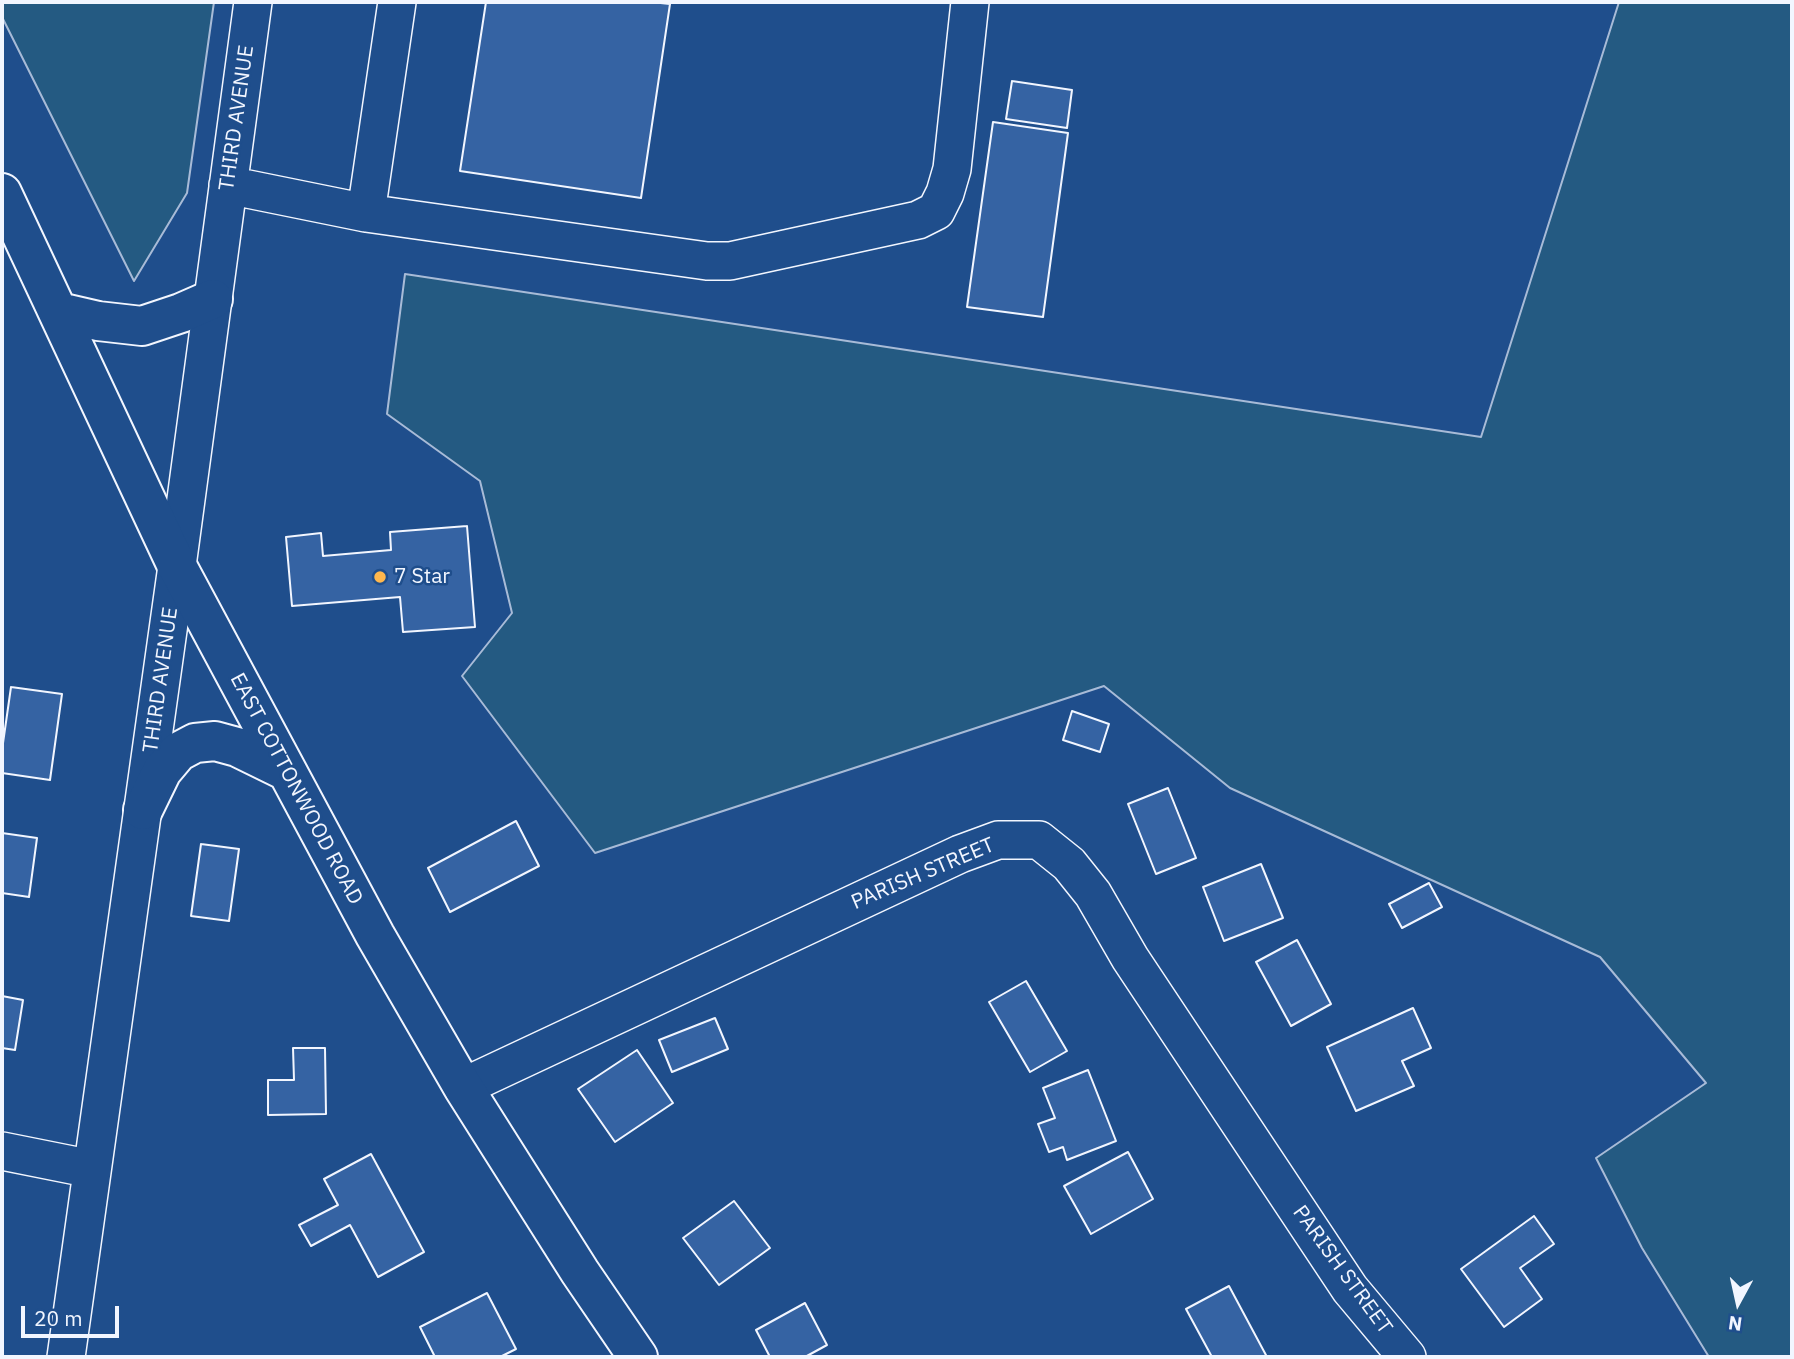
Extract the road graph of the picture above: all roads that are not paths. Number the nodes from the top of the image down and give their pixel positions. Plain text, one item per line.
1 (253, 2) edge
2 (397, 2) edge
3 (970, 2) edge
4 (228, 185) junction
5 (2, 194) edge
6 (366, 213) junction
7 (213, 299) junction
8 (59, 312) junction
9 (177, 566) junction
10 (286, 771) junction
11 (143, 810) junction
12 (463, 1087) junction
13 (2, 1151) edge
14 (92, 1169) junction
15 (66, 1357) edge
16 (638, 1357) edge
17 (1407, 1357) edge

1 - 4 street, THIRD AVENUE
2 - 6 street
3 - 6 street
4 - 6 street
4 - 7 street, THIRD AVENUE
5 - 8 main road, EAST COTTONWOOD ROAD
7 - 8 main road
7 - 9 street, THIRD AVENUE
8 - 9 main road, EAST COTTONWOOD ROAD
9 - 10 main road, EAST COTTONWOOD ROAD
9 - 11 street, THIRD AVENUE
10 - 11 main road
10 - 12 main road, EAST COTTONWOOD ROAD
11 - 14 street, THIRD AVENUE
12 - 16 main road, EAST COTTONWOOD ROAD
12 - 17 street, PARISH STREET
13 - 14 street
14 - 15 street, THIRD AVENUE

